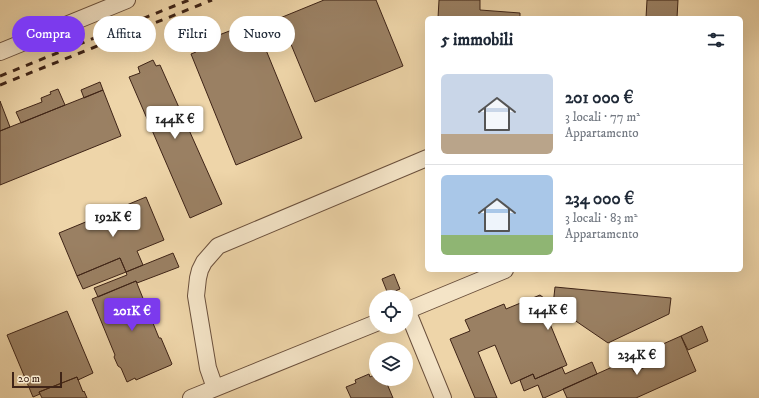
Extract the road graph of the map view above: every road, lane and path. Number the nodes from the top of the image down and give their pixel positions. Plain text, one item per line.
1 (127, 0) edge
2 (0, 52) edge
3 (425, 159) edge
4 (499, 272) edge
5 (413, 308) edge
6 (369, 326) edge
7 (413, 326) edge
8 (215, 388) junction
9 (191, 398) edge
10 (443, 398) edge

1 - 2 street
3 - 8 street
4 - 5 street
6 - 8 street
7 - 10 street
8 - 9 street

